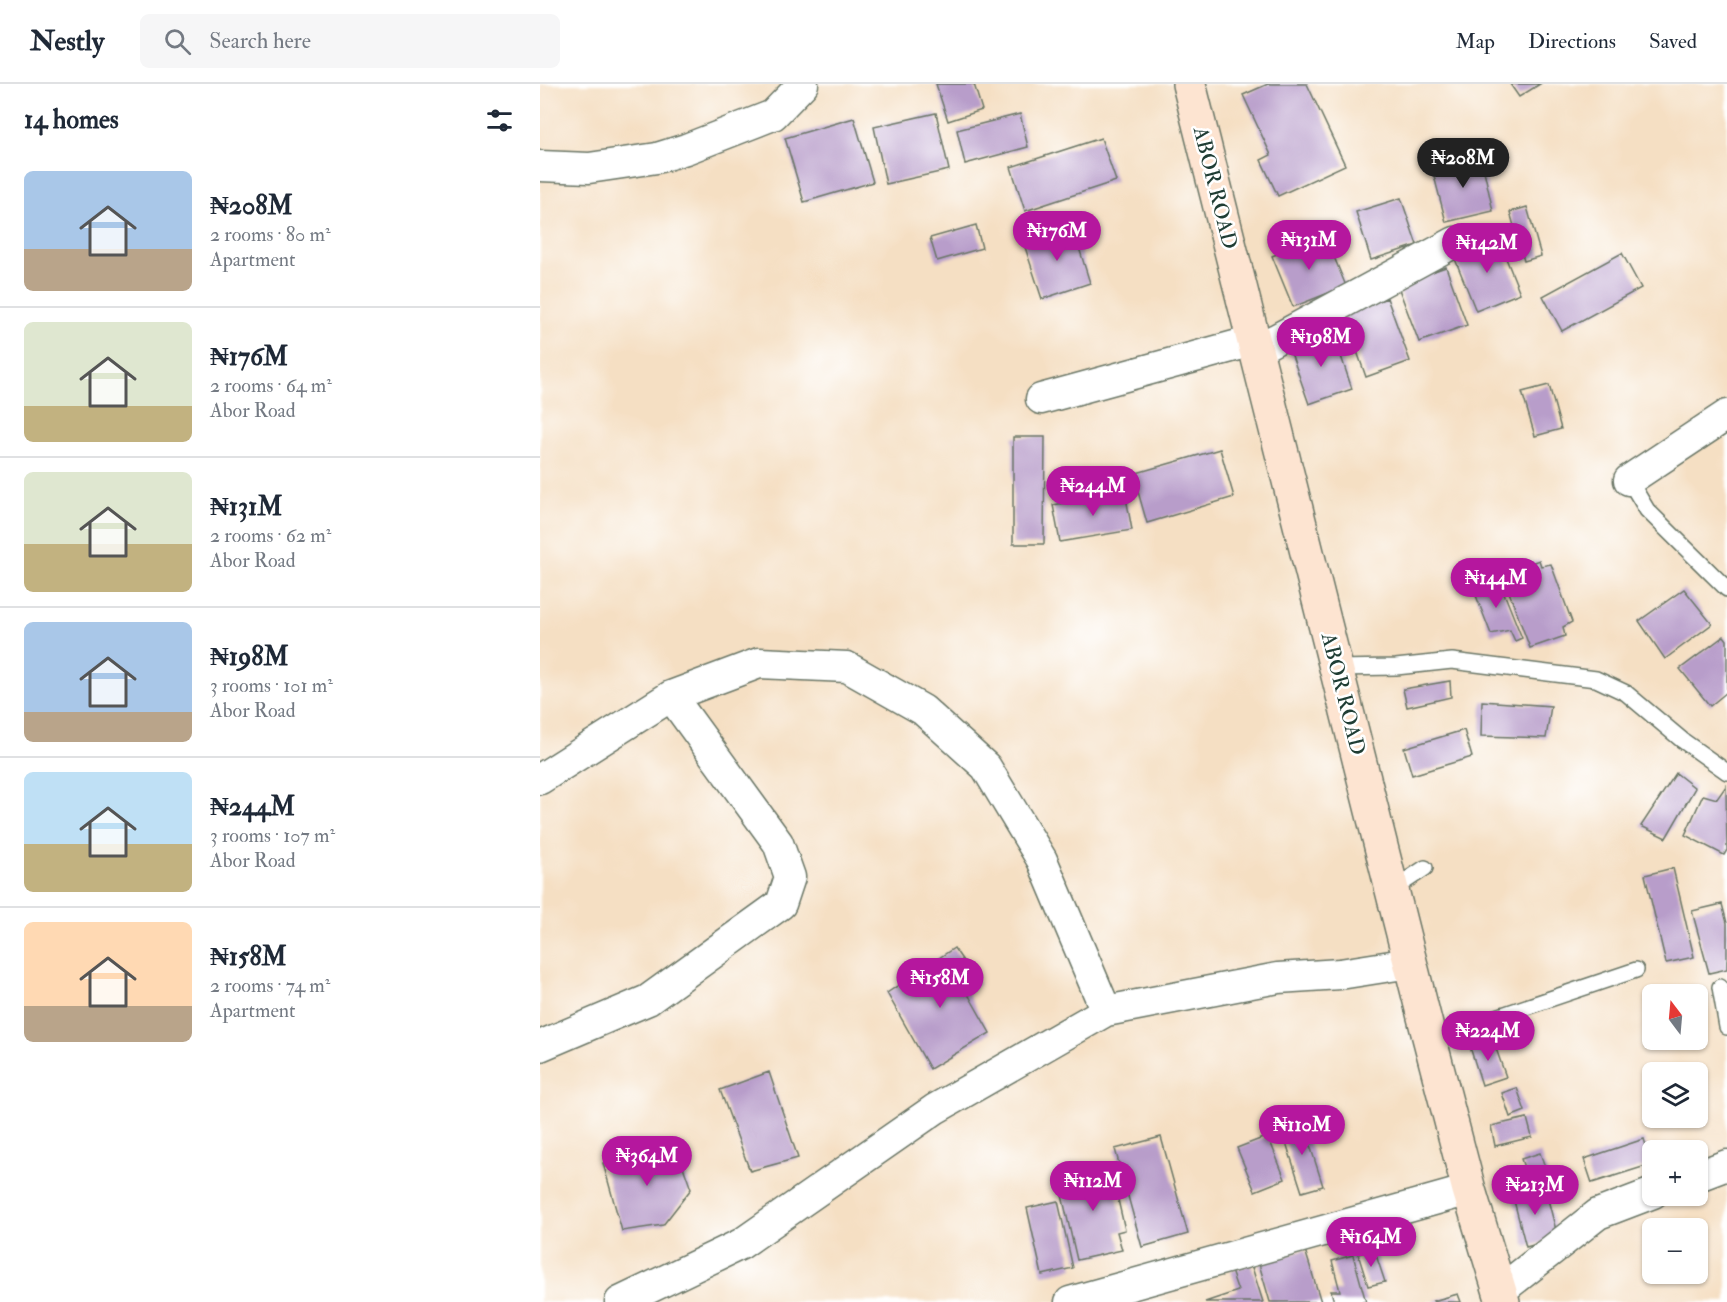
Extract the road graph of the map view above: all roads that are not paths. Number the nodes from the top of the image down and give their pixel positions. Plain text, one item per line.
1 (803, 84) edge
2 (1189, 84) edge
3 (540, 166) edge
4 (1455, 242) dead end
5 (1255, 346) junction
6 (1041, 399) dead end
7 (1727, 415) edge
8 (1629, 480) joint
9 (1727, 589) edge
10 (1336, 668) junction
11 (671, 696) junction
12 (1727, 772) edge
13 (540, 779) edge
14 (1425, 868) dead end
15 (1392, 890) junction
16 (1410, 963) junction
17 (1636, 970) dead end
18 (1720, 987) dead end
19 (1106, 1011) junction
20 (1727, 1028) edge
21 (1428, 1033) junction
22 (540, 1047) edge
23 (1727, 1165) edge
24 (1708, 1172) edge
25 (1469, 1190) junction
26 (1642, 1197) edge
27 (1501, 1297) edge
28 (620, 1302) edge
29 (1070, 1302) edge

1 - 3 street
2 - 5 street, ABOR ROAD
4 - 5 street
5 - 6 street
5 - 10 street, ABOR ROAD
7 - 8 street
8 - 9 lane
10 - 12 lane
10 - 15 street, ABOR ROAD
11 - 13 street
11 - 19 street
11 - 22 street
14 - 15 lane
15 - 16 street, ABOR ROAD
16 - 19 street
16 - 21 street, ABOR ROAD
17 - 21 lane
18 - 20 lane
19 - 28 street
21 - 25 street, ABOR ROAD
23 - 24 street
25 - 27 street, ABOR ROAD
25 - 29 street
26 - 27 street

